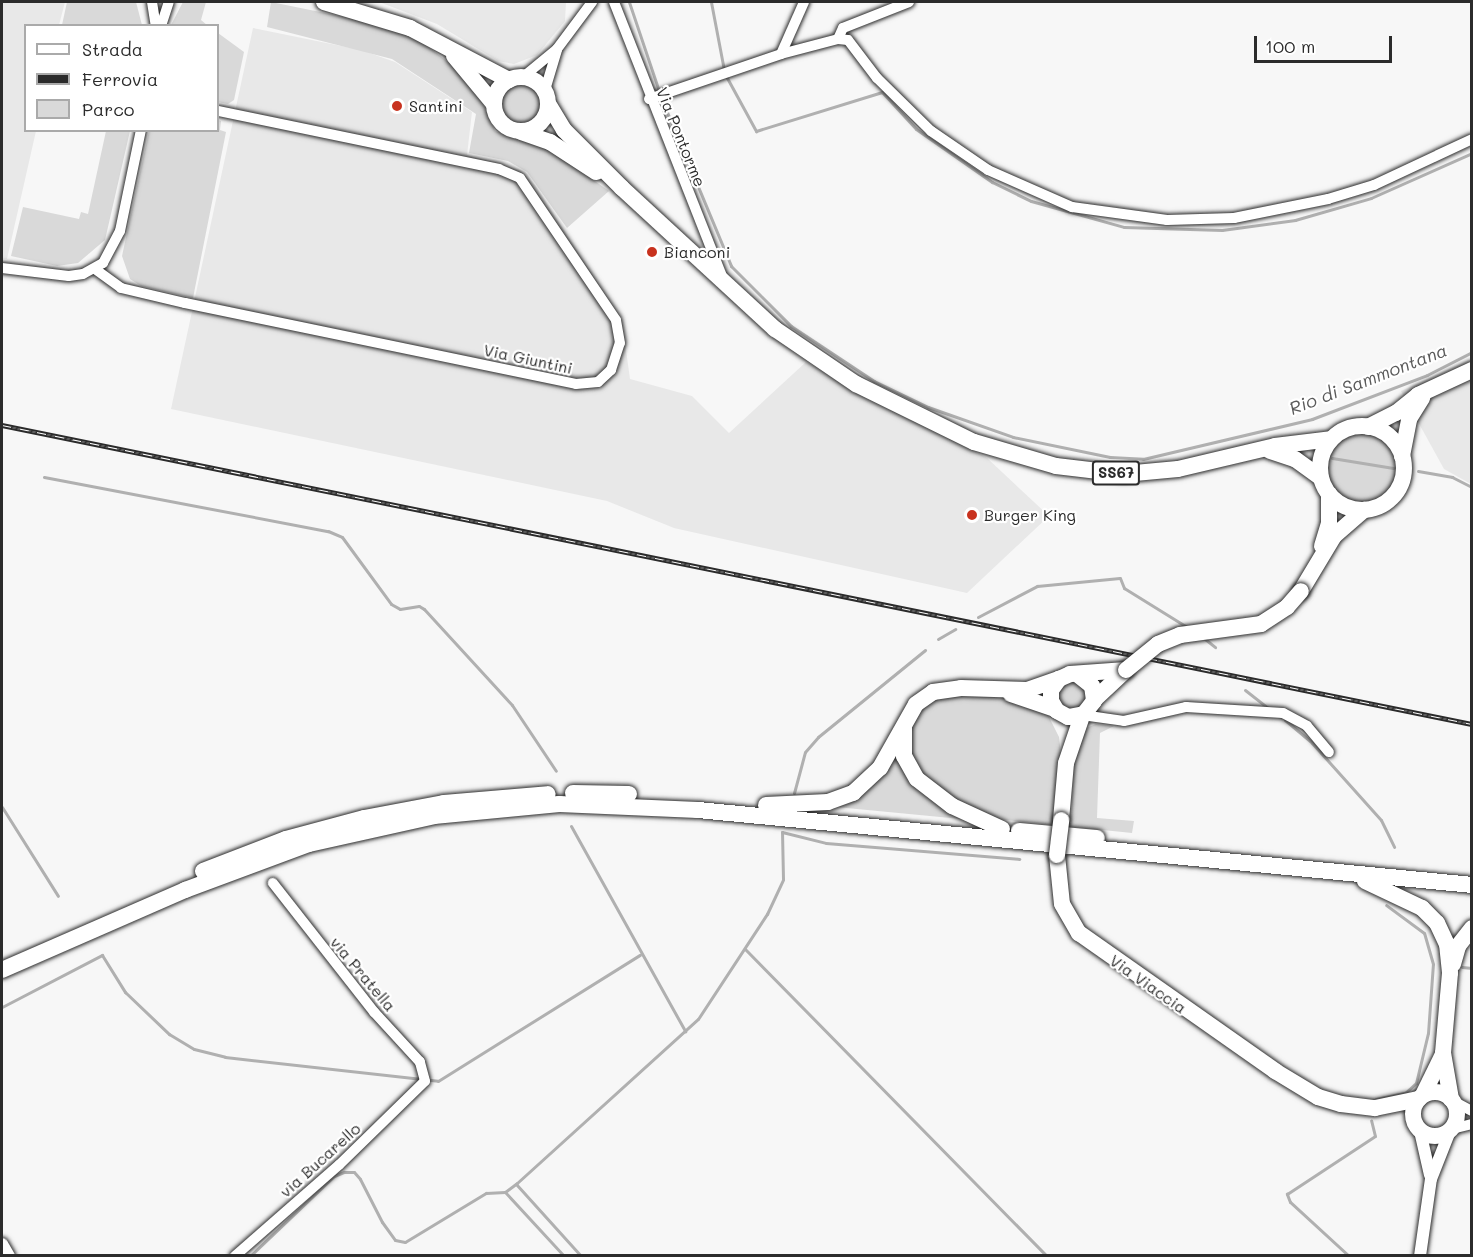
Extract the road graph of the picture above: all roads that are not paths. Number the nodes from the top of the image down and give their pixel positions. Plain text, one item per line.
1 (152, 2) edge
2 (169, 2) edge
3 (324, 2) edge
4 (592, 2) edge
5 (614, 2) edge
6 (804, 2) edge
7 (909, 2) edge
8 (156, 24) edge
9 (162, 24) edge
10 (838, 39) junction
11 (447, 49) junction
12 (557, 49) junction
13 (781, 54) junction
14 (516, 78) junction
15 (657, 97) junction
16 (547, 98) junction
17 (493, 103) junction
18 (219, 111) edge
19 (141, 132) edge
20 (521, 132) junction
21 (1472, 139) edge
22 (622, 188) junction
23 (2, 268) edge
24 (95, 269) junction
25 (724, 282) junction
26 (1472, 370) edge
27 (1428, 390) junction
28 (1368, 427) junction
29 (1331, 439) junction
30 (1260, 449) junction
31 (1402, 456) junction
32 (1321, 478) junction
33 (1329, 494) junction
34 (1364, 510) junction
35 (1317, 561) junction
36 (1126, 670) junction
37 (1078, 675) junction
38 (1059, 679) junction
39 (989, 690) junction
40 (1094, 701) junction
41 (1056, 710) junction
42 (1082, 715) junction
43 (1112, 721) junction
44 (905, 723) junction
45 (1329, 752) dead end
46 (1066, 763) junction
47 (765, 805) junction
48 (1002, 829) junction
49 (1345, 873) junction
50 (1472, 875) edge
51 (273, 882) dead end
52 (1472, 885) edge
53 (1472, 928) edge
54 (2, 958) edge
55 (2, 970) edge
56 (1450, 973) junction
57 (1443, 1053) junction
58 (424, 1085) joint
59 (1421, 1097) junction
60 (1452, 1100) junction
61 (1375, 1108) junction
62 (1472, 1111) edge
63 (1472, 1124) edge
64 (1418, 1129) junction
65 (1451, 1130) junction
66 (1431, 1179) junction
67 (2, 1244) edge
68 (9, 1256) edge
69 (235, 1256) edge
70 (1420, 1256) edge

1 - 8 street
2 - 9 street
3 - 11 main road
4 - 12 street
5 - 15 street, Via Pontorme
6 - 13 street
7 - 10 street
10 - 13 street
10 - 21 street
11 - 14 main road
11 - 17 main road
12 - 14 street
12 - 16 street
13 - 15 street
14 - 16 main road
14 - 17 main road
15 - 25 street, Via Pontorme
16 - 20 main road
16 - 22 main road
17 - 20 main road
18 - 24 street, Via Giuntini
19 - 24 street
20 - 22 main road
22 - 25 main road
23 - 24 street
25 - 30 main road, SS67
26 - 27 main road, SS67
27 - 28 main road, SS67
27 - 31 main road
28 - 29 main road, SS67
28 - 31 main road
29 - 30 main road, SS67
29 - 32 main road
30 - 32 main road, SS67
31 - 34 main road
32 - 33 main road, SS67
33 - 34 main road
33 - 35 main road
34 - 35 main road
35 - 36 main road, bridge
36 - 37 main road
36 - 40 main road
37 - 38 main road
37 - 40 main road
38 - 39 main road
38 - 41 main road
39 - 41 main road
39 - 44 main road
40 - 42 main road
40 - 43 street
41 - 42 main road
41 - 46 main road
42 - 43 street
42 - 46 main road
43 - 45 street
44 - 47 main road
44 - 48 main road
46 - 61 main road, Via Viaccia, bridge
47 - 48 main road
47 - 54 main road
48 - 50 main road
49 - 52 main road
49 - 55 main road
49 - 56 main road
51 - 58 street, via Pratella
53 - 56 main road
56 - 57 main road
57 - 59 main road
57 - 60 main road
58 - 69 street, via Bucarello
59 - 60 main road
59 - 61 main road
59 - 64 main road
60 - 62 street
60 - 65 main road
61 - 64 main road
63 - 65 street
64 - 65 main road
64 - 66 street
65 - 66 street
66 - 70 street
67 - 68 street

